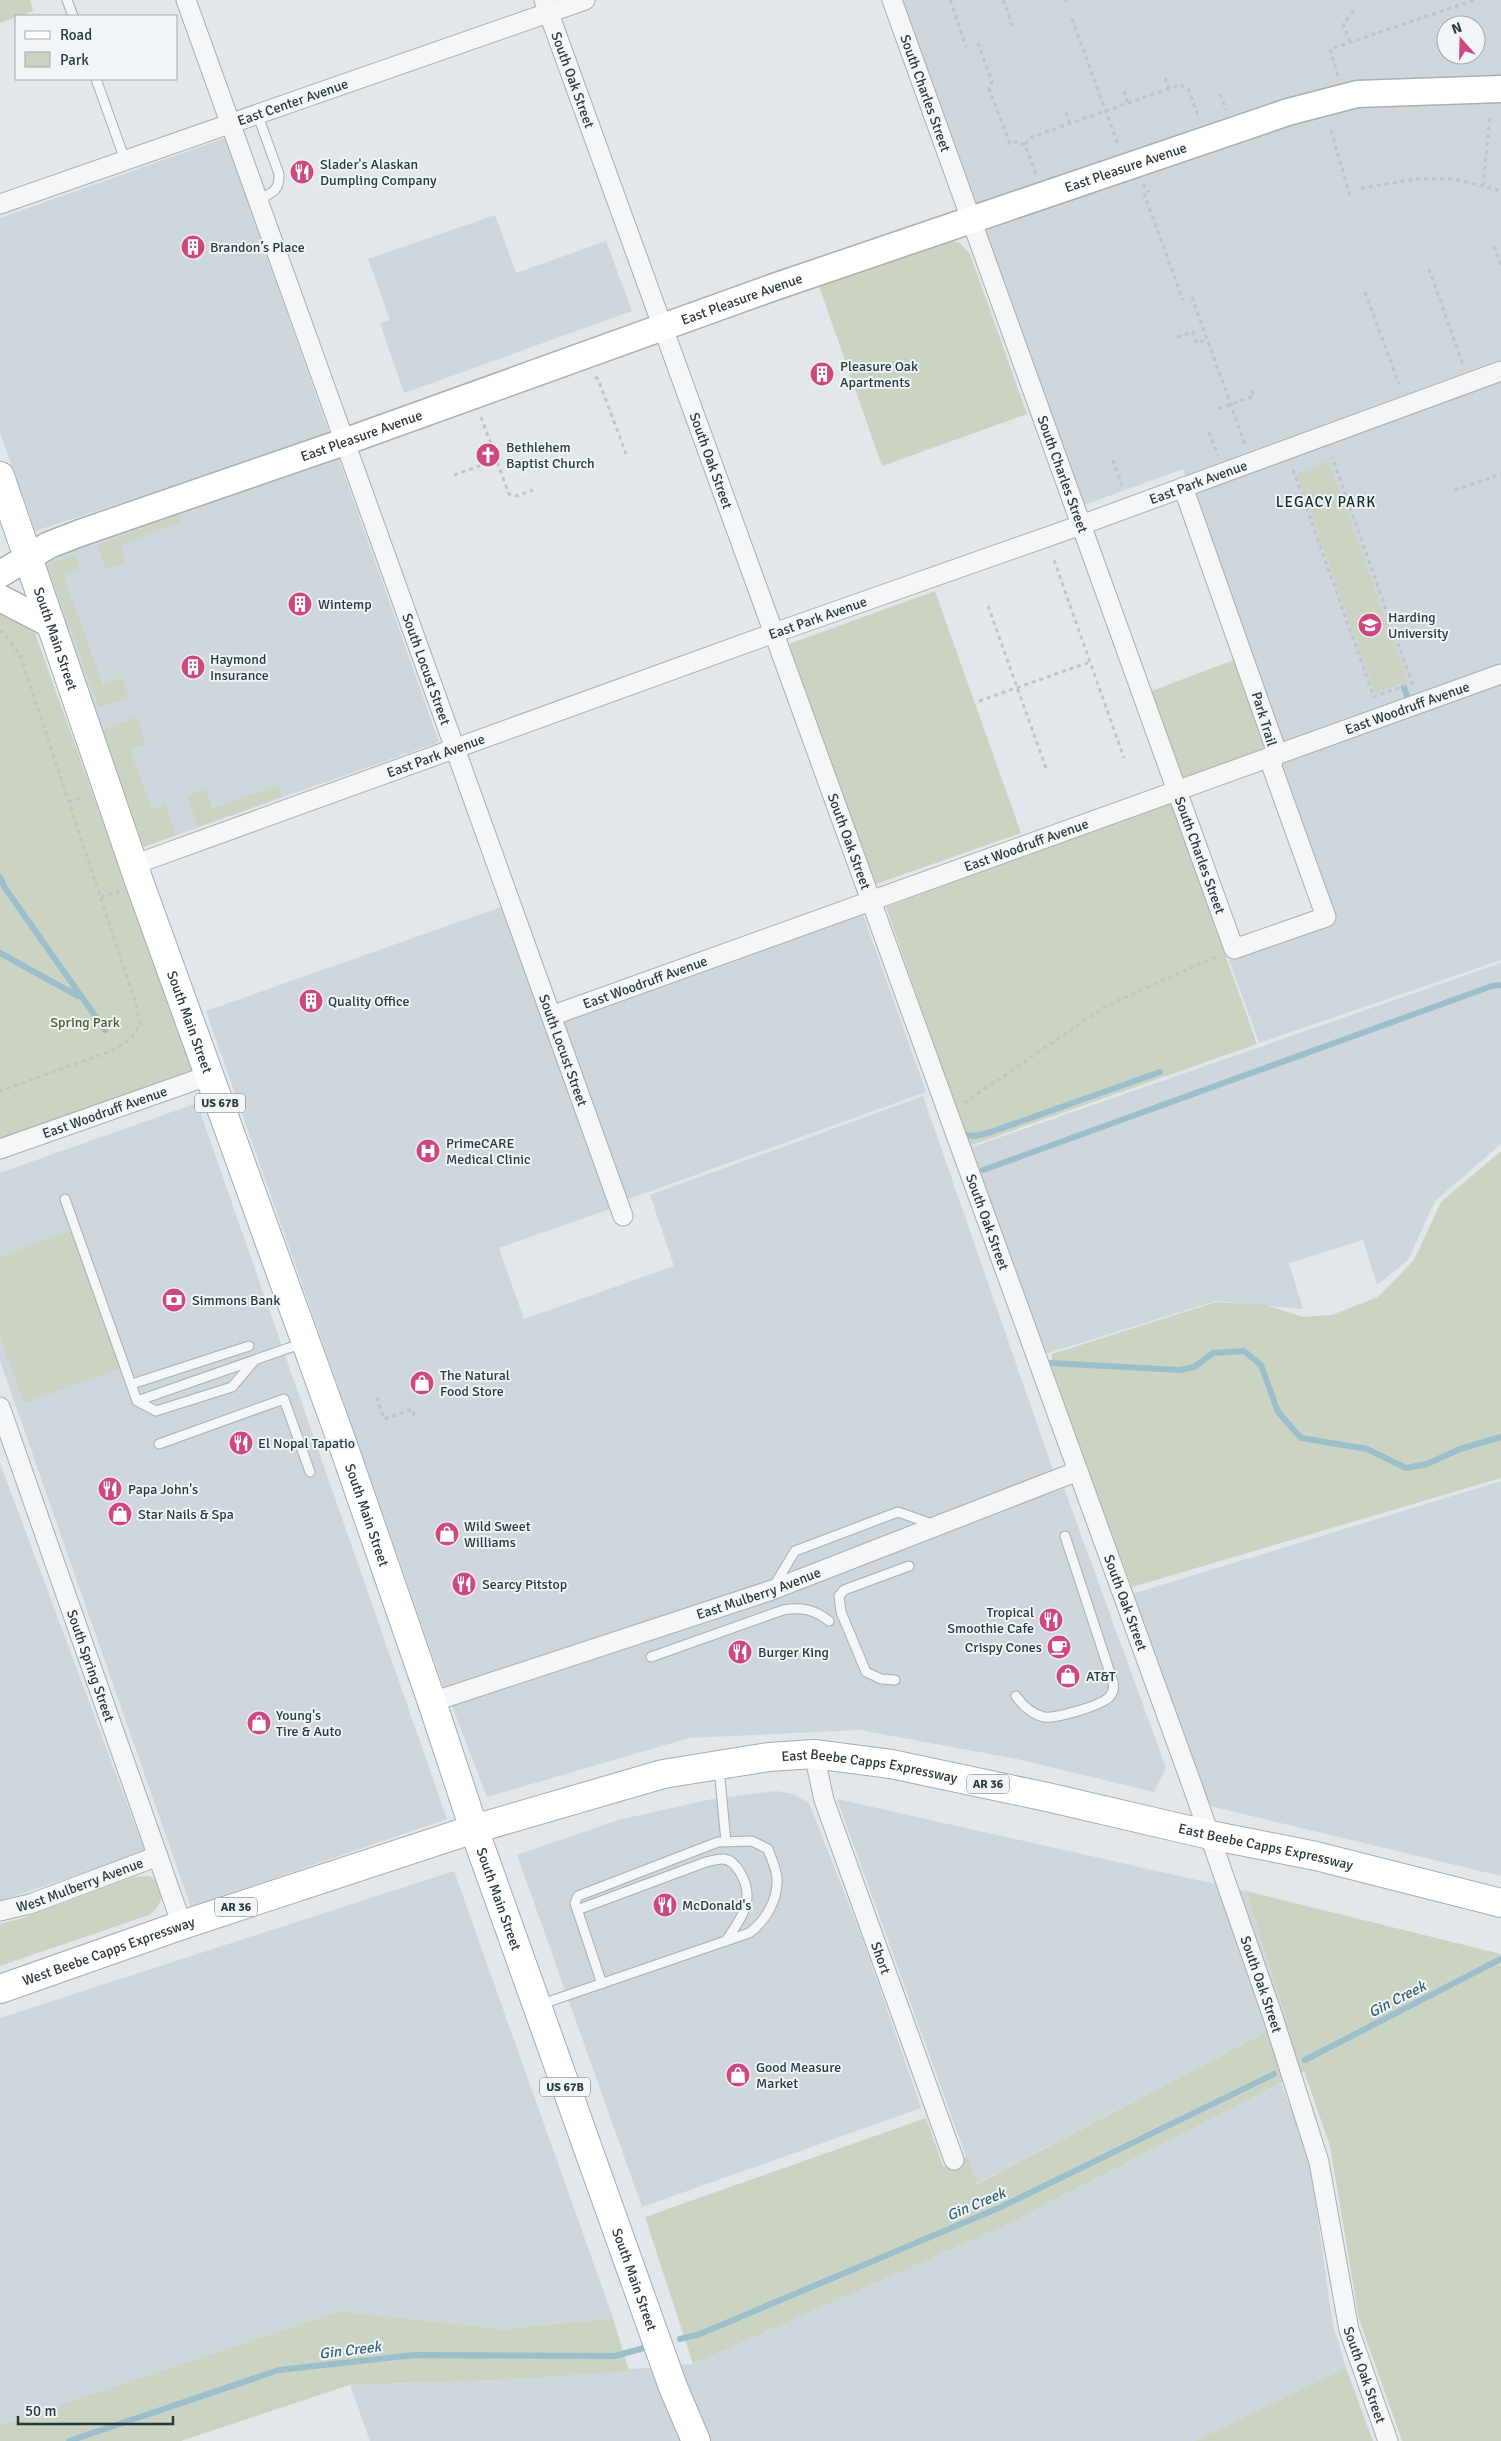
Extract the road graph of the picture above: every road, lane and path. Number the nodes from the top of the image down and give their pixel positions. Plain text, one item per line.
1 (67, 0) edge
2 (186, 0) edge
3 (585, 0) edge
4 (892, 0) edge
5 (950, 0) edge
6 (1003, 0) edge
7 (1475, 0) edge
8 (546, 6) edge
9 (1354, 11) dead end
10 (73, 15) edge
11 (1072, 18) dead end
12 (1014, 30) dead end
13 (978, 42) dead end
14 (1350, 42) junction
15 (966, 47) dead end
16 (1338, 76) dead end
17 (1165, 78) dead end
18 (96, 80) edge
19 (1169, 88) junction
20 (1501, 89) edge
21 (1124, 91) dead end
22 (1220, 94) dead end
23 (1128, 103) junction
24 (1106, 110) junction
25 (1066, 112) dead end
26 (257, 113) junction
27 (1227, 113) dead end
28 (1490, 117) dead end
29 (1200, 122) dead end
30 (229, 123) junction
31 (1070, 123) junction
32 (1331, 130) dead end
33 (1025, 145) junction
34 (1120, 150) dead end
35 (125, 160) junction
36 (1038, 180) dead end
37 (1143, 184) dead end
38 (1483, 186) junction
39 (1361, 188) dead end
40 (1501, 191) edge
41 (1149, 192) dead end
42 (1144, 193) dead end
43 (1350, 196) dead end
44 (257, 200) junction
45 (0, 204) edge
46 (972, 220) junction
47 (1494, 246) dead end
48 (1501, 265) edge
49 (1429, 269) dead end
50 (1365, 292) dead end
51 (1192, 297) dead end
52 (1183, 300) dead end
53 (663, 328) junction
54 (1177, 338) dead end
55 (1208, 339) junction
56 (1464, 366) dead end
57 (1501, 371) edge
58 (591, 374) dead end
59 (1399, 384) dead end
60 (1252, 390) dead end
61 (1231, 405) junction
62 (1218, 409) dead end
63 (480, 413) dead end
64 (1209, 432) dead end
65 (344, 442) junction
66 (1248, 451) dead end
67 (626, 454) dead end
68 (1218, 457) dead end
69 (1332, 457) dead end
70 (501, 458) dead end
71 (497, 460) junction
72 (1113, 460) dead end
73 (1293, 470) dead end
74 (1501, 474) edge
75 (454, 475) dead end
76 (0, 476) edge
77 (1122, 485) dead end
78 (1183, 487) junction
79 (533, 490) dead end
80 (1455, 490) dead end
81 (1081, 525) junction
82 (29, 559) junction
83 (1054, 560) dead end
84 (0, 574) edge
85 (0, 598) edge
86 (988, 606) dead end
87 (52, 626) junction
88 (0, 631) edge
89 (774, 633) junction
90 (1090, 662) junction
91 (1501, 674) edge
92 (1018, 688) junction
93 (979, 702) dead end
94 (455, 749) junction
95 (1124, 758) dead end
96 (1274, 758) junction
97 (1047, 771) dead end
98 (1177, 792) junction
99 (133, 865) junction
100 (871, 901) junction
101 (1234, 949) junction
102 (551, 1016) junction
103 (210, 1075) junction
104 (0, 1091) edge
105 (948, 1114) junction
106 (0, 1148) edge
107 (65, 1200) dead end
108 (624, 1216) dead end
109 (306, 1342) junction
110 (249, 1346) dead end
111 (254, 1360) junction
112 (132, 1384) junction
113 (379, 1398) dead end
114 (137, 1401) junction
115 (0, 1406) edge
116 (416, 1419) dead end
117 (159, 1444) dead end
118 (1078, 1471) junction
119 (310, 1472) dead end
120 (938, 1525) junction
121 (1065, 1536) dead end
122 (909, 1566) dead end
123 (772, 1590) junction
124 (829, 1621) dead end
125 (651, 1657) dead end
126 (894, 1680) dead end
127 (1016, 1696) dead end
128 (432, 1702) junction
129 (814, 1754) junction
130 (718, 1765) junction
131 (474, 1829) junction
132 (1210, 1835) junction
133 (726, 1842) junction
134 (158, 1856) junction
135 (1501, 1903) edge
136 (0, 1910) edge
137 (577, 1910) junction
138 (182, 1925) junction
139 (726, 1941) junction
140 (602, 1984) junction
141 (0, 1988) edge
142 (536, 2005) junction
143 (954, 2160) dead end
144 (696, 2441) edge
145 (1388, 2441) edge

1 - 10 lane
2 - 30 street, South Locust Street
3 - 8 street, East Center Avenue
4 - 46 street, South Charles Street
5 - 15 path
6 - 12 path
7 - 14 path
8 - 26 street, East Center Avenue
8 - 53 street, South Oak Street
9 - 14 path
11 - 24 path
13 - 33 path
14 - 16 path
17 - 19 path
18 - 35 lane
19 - 23 path
19 - 29 path
20 - 46 street, East Pleasure Avenue
21 - 23 path
22 - 27 path
23 - 24 path
24 - 31 path
24 - 34 path
25 - 31 path
26 - 30 street, East Center Avenue
26 - 44 lane
28 - 38 path
30 - 35 street, East Center Avenue
30 - 44 street, South Locust Street
31 - 33 path
32 - 43 path
33 - 36 path
35 - 45 street, East Center Avenue
37 - 41 path
38 - 39 path
38 - 40 path
42 - 52 path
44 - 65 street, South Locust Street
46 - 53 street, East Pleasure Avenue
46 - 81 street, South Charles Street
47 - 48 path
49 - 56 path
50 - 59 path
51 - 55 path
53 - 65 street, East Pleasure Avenue
53 - 89 street, South Oak Street
54 - 55 path
55 - 61 path
57 - 78 street, East Park Avenue
58 - 67 path
60 - 61 path
61 - 62 path
61 - 66 path
63 - 71 path
64 - 68 path
65 - 82 street, East Pleasure Avenue
65 - 94 street, South Locust Street
69 - 73 path
70 - 71 path
71 - 75 path
71 - 79 path
72 - 77 path
74 - 80 path
76 - 82 main road, South Main Street / US 67B
78 - 81 street, East Park Avenue
78 - 96 street, Park Trail
81 - 89 street, East Park Avenue
81 - 98 street, South Charles Street
82 - 84 street, East Pleasure Avenue
82 - 87 main road, South Main Street / US 67B
83 - 90 path
85 - 87 street
86 - 92 path
87 - 99 main road, South Main Street / US 67B
88 - 104 path
89 - 94 street, East Park Avenue
89 - 100 street, South Oak Street
90 - 92 path
90 - 95 path
91 - 96 street, East Woodruff Avenue
92 - 93 path
92 - 97 path
94 - 99 street, East Park Avenue
94 - 102 street, South Locust Street
96 - 98 street, East Woodruff Avenue
96 - 101 street, Park Trail
98 - 100 street, East Woodruff Avenue
98 - 101 street, South Charles Street
99 - 103 main road, South Main Street / US 67B
100 - 102 street, East Woodruff Avenue
100 - 105 street, South Oak Street
101 - 105 path
102 - 108 street, South Locust Street
103 - 106 street, East Woodruff Avenue
103 - 109 main road, South Main Street / US 67B
105 - 118 street, South Oak Street
107 - 112 lane
109 - 111 lane
109 - 128 main road, South Main Street / US 67B
110 - 112 lane
111 - 114 lane
111 - 114 lane
112 - 114 lane
113 - 116 path
115 - 134 street, South Spring Street
117 - 119 lane
118 - 120 street, East Mulberry Avenue
118 - 132 street, South Oak Street
120 - 123 street, East Mulberry Avenue
120 - 123 lane
121 - 127 lane
122 - 126 lane
123 - 128 street, East Mulberry Avenue
124 - 125 lane
128 - 131 main road, South Main Street / US 67B
129 - 130 main road, East Beebe Capps Expressway / AR 36
129 - 132 main road, East Beebe Capps Expressway / AR 36
129 - 143 street, Short
130 - 131 main road, East Beebe Capps Expressway / AR 36
130 - 133 lane
131 - 138 main road, West Beebe Capps Expressway / AR 36
131 - 142 main road, South Main Street / US 67B
132 - 135 main road, East Beebe Capps Expressway / AR 36
132 - 145 street, South Oak Street
133 - 137 lane
133 - 139 lane
134 - 136 street, West Mulberry Avenue
134 - 138 street, South Spring Street
137 - 139 lane
137 - 140 lane
138 - 141 main road, West Beebe Capps Expressway / AR 36
139 - 140 lane
140 - 142 lane
142 - 144 main road, South Main Street / US 67B

